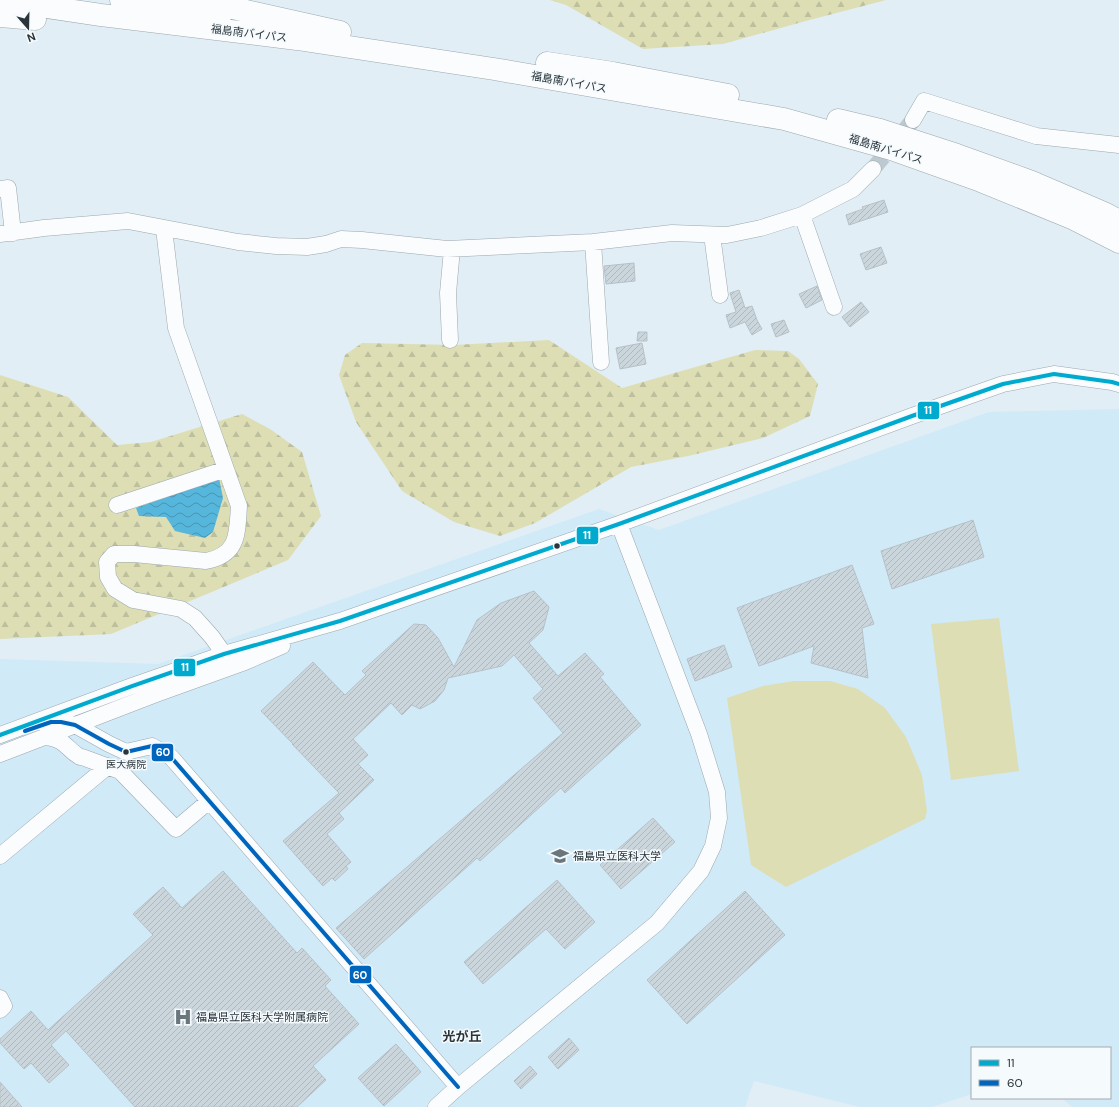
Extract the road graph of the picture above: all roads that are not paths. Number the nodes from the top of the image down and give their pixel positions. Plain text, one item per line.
1 (0, 0) edge
2 (121, 0) edge
3 (197, 0) edge
4 (0, 16) edge
5 (342, 32) junction
6 (297, 39) junction
7 (913, 120) tunnel mouth
8 (1119, 145) edge
9 (873, 169) tunnel mouth
10 (0, 189) edge
11 (802, 215) junction
12 (1119, 221) edge
13 (164, 229) junction
14 (6, 233) edge
15 (712, 235) junction
16 (593, 242) junction
17 (1119, 242) edge
18 (452, 249) junction
19 (720, 295) dead end
20 (834, 307) dead end
21 (450, 340) dead end
22 (601, 362) dead end
23 (1119, 384) edge
24 (226, 469) junction
25 (117, 505) dead end
26 (619, 524) junction
27 (226, 661) junction
28 (156, 694) junction
29 (82, 705) junction
30 (69, 726) junction
31 (0, 735) edge
32 (46, 737) junction
33 (0, 740) edge
34 (109, 744) junction
35 (0, 754) edge
36 (82, 757) junction
37 (108, 766) junction
38 (209, 801) junction
39 (0, 856) edge
40 (0, 998) edge
41 (0, 1010) edge
42 (458, 1087) junction
43 (436, 1107) edge

1 - 6 highway, 福島南バイパス
2 - 5 highway, 福島南バイパス
3 - 5 highway
4 - 6 highway
5 - 12 highway, 福島南バイパス
6 - 17 highway, 福島南バイパス
7 - 8 street
9 - 11 street
10 - 14 street
11 - 15 street
11 - 20 street
13 - 14 street
13 - 18 street
13 - 24 street
15 - 16 street
15 - 19 street
16 - 18 street
16 - 22 street
18 - 21 street
23 - 26 street
24 - 25 street
24 - 27 street
26 - 27 street
26 - 42 street
27 - 28 street
27 - 29 street
28 - 30 street
28 - 34 street
29 - 30 street
29 - 31 street
30 - 32 street
30 - 33 street
30 - 34 street
30 - 36 street
32 - 35 street
32 - 36 street
34 - 38 street
36 - 37 street
37 - 38 street
37 - 39 street
38 - 42 street
40 - 41 street
42 - 43 street

